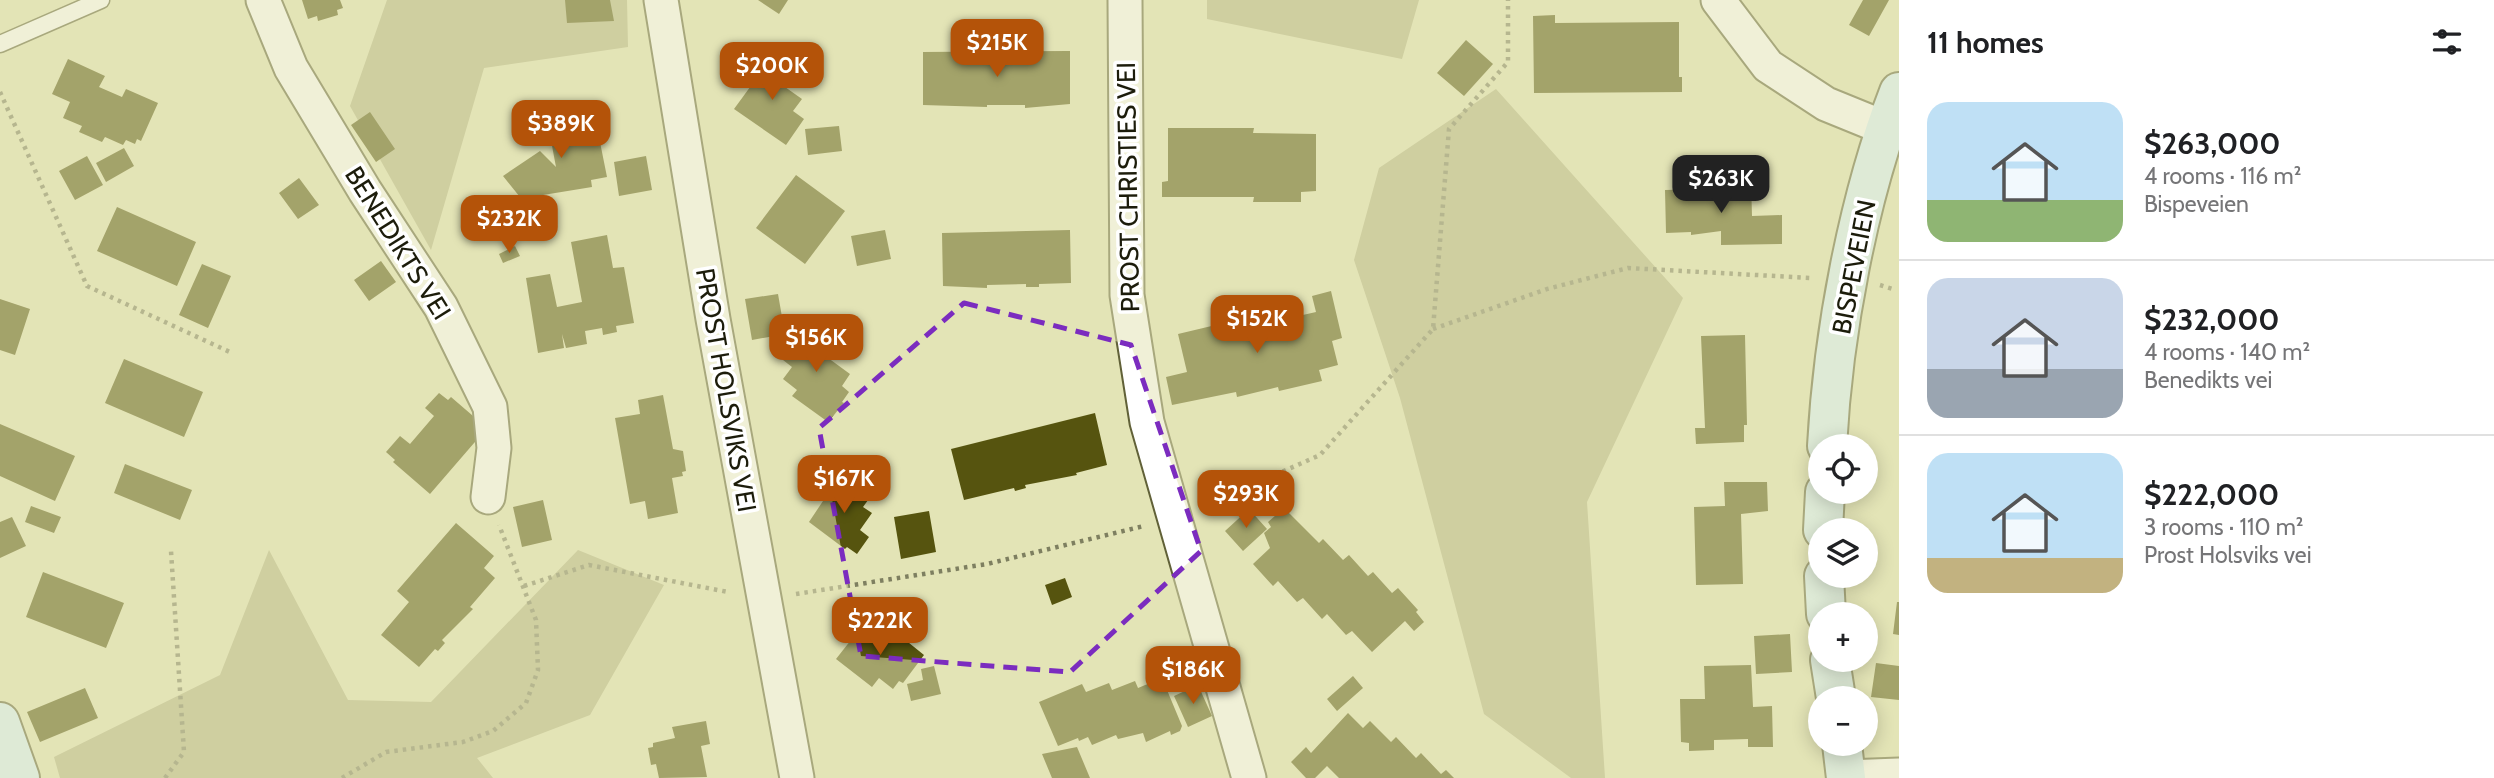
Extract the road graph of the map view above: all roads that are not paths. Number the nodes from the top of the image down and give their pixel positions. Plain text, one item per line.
1 (102, 0) edge
2 (263, 0) edge
3 (661, 0) edge
4 (1125, 0) edge
5 (1718, 0) edge
6 (0, 44) edge
7 (1899, 92) edge
8 (1885, 128) junction
9 (1828, 434) edge
10 (488, 496) road end
11 (0, 722) edge
12 (1843, 756) edge
13 (1899, 775) edge
14 (20, 778) edge
15 (797, 778) edge
16 (1249, 778) edge
17 (1846, 778) edge

1 - 6 lane
2 - 10 street, BENEDIKTS VEI
3 - 15 street, PROST HOLSVIKS VEI
4 - 16 street, PROST CHRISTIES VEI
5 - 8 street
7 - 8 street, BISPEVEIEN
8 - 9 street, BISPEVEIEN
11 - 14 street
12 - 17 street
13 - 17 street

